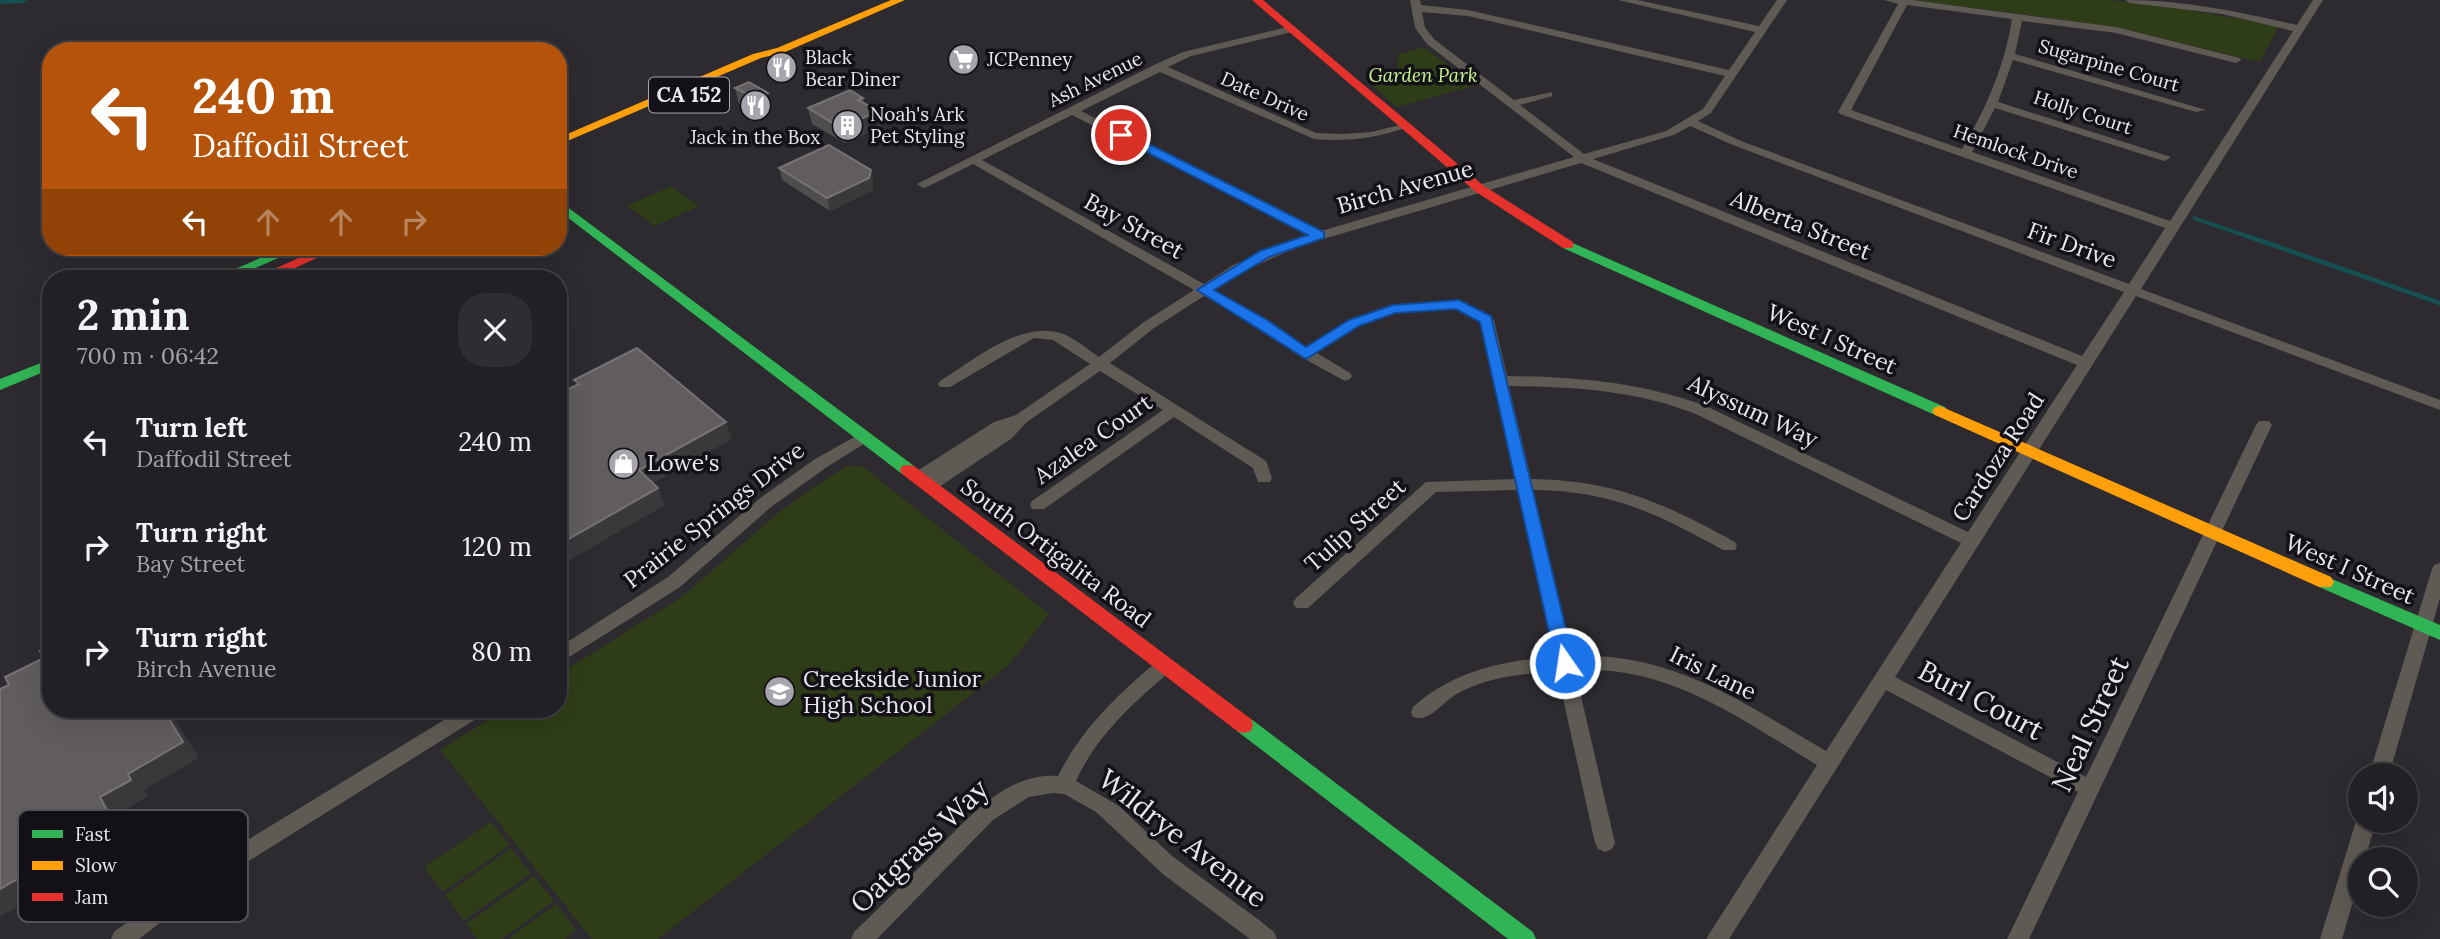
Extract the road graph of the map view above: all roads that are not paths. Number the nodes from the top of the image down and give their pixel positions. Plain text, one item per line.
1 (900, 0) edge
2 (1257, 0) edge
3 (1623, 0) edge
4 (1782, 0) edge
5 (1889, 0) edge
6 (2130, 0) edge
7 (2318, 0) edge
8 (1904, 2) junction
9 (1416, 4) edge
10 (2220, 5) edge
11 (2017, 18) junction
12 (1292, 29) junction
13 (2299, 29) junction
14 (1761, 30) junction
15 (781, 50) junction
16 (2008, 55) junction
17 (2236, 60) dead end
18 (1157, 67) junction
19 (1732, 74) junction
20 (1548, 94) dead end
21 (1990, 103) junction
22 (1513, 104) junction
23 (1072, 110) junction
24 (2200, 110) dead end
25 (1690, 122) junction
26 (1404, 125) junction
27 (567, 138) edge
28 (567, 150) edge
29 (1965, 154) junction
30 (2165, 157) dead end
31 (972, 159) junction
32 (1583, 159) junction
33 (923, 184) dead end
34 (1479, 189) junction
35 (567, 211) edge
36 (2175, 227) junction
37 (1319, 235) junction
38 (275, 256) edge
39 (287, 256) edge
40 (312, 256) edge
41 (241, 270) edge
42 (256, 270) edge
43 (278, 270) edge
44 (1204, 290) junction
45 (2134, 291) junction
46 (42, 352) edge
47 (1306, 354) junction
48 (1099, 363) junction
49 (2086, 363) junction
50 (42, 368) edge
51 (0, 369) edge
52 (1345, 376) dead end
53 (1500, 381) junction
54 (945, 384) dead end
55 (0, 385) edge
56 (2440, 405) edge
57 (1174, 410) junction
58 (1022, 418) joint
59 (2264, 425) dead end
60 (865, 436) junction
61 (2029, 451) junction
62 (1264, 478) dead end
63 (925, 481) junction
64 (1524, 486) junction
65 (1038, 505) dead end
66 (2211, 533) junction
67 (1971, 541) junction
68 (1729, 546) dead end
69 (2440, 569) edge
70 (1302, 603) dead end
71 (2432, 629) edge
72 (567, 651) edge
73 (1565, 663) junction
74 (1166, 665) junction
75 (1883, 680) junction
76 (1420, 712) dead end
77 (462, 718) edge
78 (1830, 763) junction
79 (2383, 763) edge
80 (1065, 785) junction
81 (2090, 789) junction
82 (2362, 833) edge
83 (1605, 843) dead end
84 (248, 850) edge
85 (144, 922) edge
86 (122, 939) edge
87 (862, 939) edge
88 (1266, 939) edge
89 (1525, 939) edge
90 (1717, 939) edge
91 (2018, 939) edge
92 (2331, 939) edge

1 - 15 main road, CA 152
2 - 12 main road, West I Street
3 - 14 street
4 - 14 street, Birch Avenue
5 - 8 street
6 - 10 street
7 - 13 street, Cardoza Road
8 - 11 street
8 - 29 street, Hemlock Drive
9 - 19 street
9 - 22 street, Alberta Street
10 - 13 street
11 - 16 street
11 - 17 street
12 - 18 street, Ash Avenue
12 - 26 main road, West I Street
13 - 36 street, Cardoza Road
14 - 19 street, Birch Avenue
15 - 27 main road, CA 152
15 - 28 main road, CA 152
16 - 21 street
16 - 24 street, Sugarpine Court
18 - 23 street, Ash Avenue
18 - 26 street, Date Drive
19 - 25 street, Birch Avenue
20 - 22 street
21 - 29 street
21 - 30 street, Holly Court
22 - 32 street, Alberta Street
23 - 31 street, Ash Avenue
23 - 37 street
25 - 32 street, Birch Avenue
25 - 45 street, Fir Drive
26 - 34 main road, West I Street
29 - 36 street, Hemlock Drive
31 - 33 street, Ash Avenue
31 - 44 street, Bay Street
32 - 34 street, Birch Avenue
32 - 49 street, Alberta Street
34 - 37 street, Birch Avenue
34 - 61 main road, West I Street
35 - 60 main road, South Ortigalita Road
36 - 45 street, Cardoza Road
37 - 44 street, Birch Avenue
38 - 41 main road
39 - 42 main road
40 - 43 main road
44 - 47 street, Bay Street
44 - 48 street, Birch Avenue
45 - 49 street, Cardoza Road
45 - 56 street, Fir Drive
46 - 51 main road
47 - 52 street, Bay Street
47 - 53 street
48 - 54 street
48 - 57 street
48 - 58 street, Birch Avenue
49 - 61 street, Cardoza Road
50 - 55 main road
53 - 64 street
53 - 67 street, Alyssum Way
57 - 62 street
57 - 65 street, Azalea Court
58 - 63 street, Birch Avenue
59 - 66 street, Neal Street
60 - 63 main road, South Ortigalita Road
60 - 72 street, Prairie Springs Drive
61 - 66 main road, West I Street
61 - 67 street, Cardoza Road
63 - 74 main road, South Ortigalita Road
64 - 68 street, Tulip Street
64 - 70 street, Tulip Street
64 - 73 street
66 - 71 main road, West I Street
66 - 81 street, Neal Street
67 - 75 street, Cardoza Road
69 - 71 street
71 - 79 street
73 - 76 street, Iris Lane
73 - 78 street, Iris Lane
73 - 83 street
74 - 80 street
74 - 89 main road, South Ortigalita Road
75 - 78 street, Cardoza Road
75 - 81 street, Burl Court
77 - 84 street
78 - 90 street, Cardoza Road
80 - 87 street, Oatgrass Way
80 - 88 street, Wildrye Avenue
81 - 91 street, Neal Street
82 - 92 street
85 - 86 street

